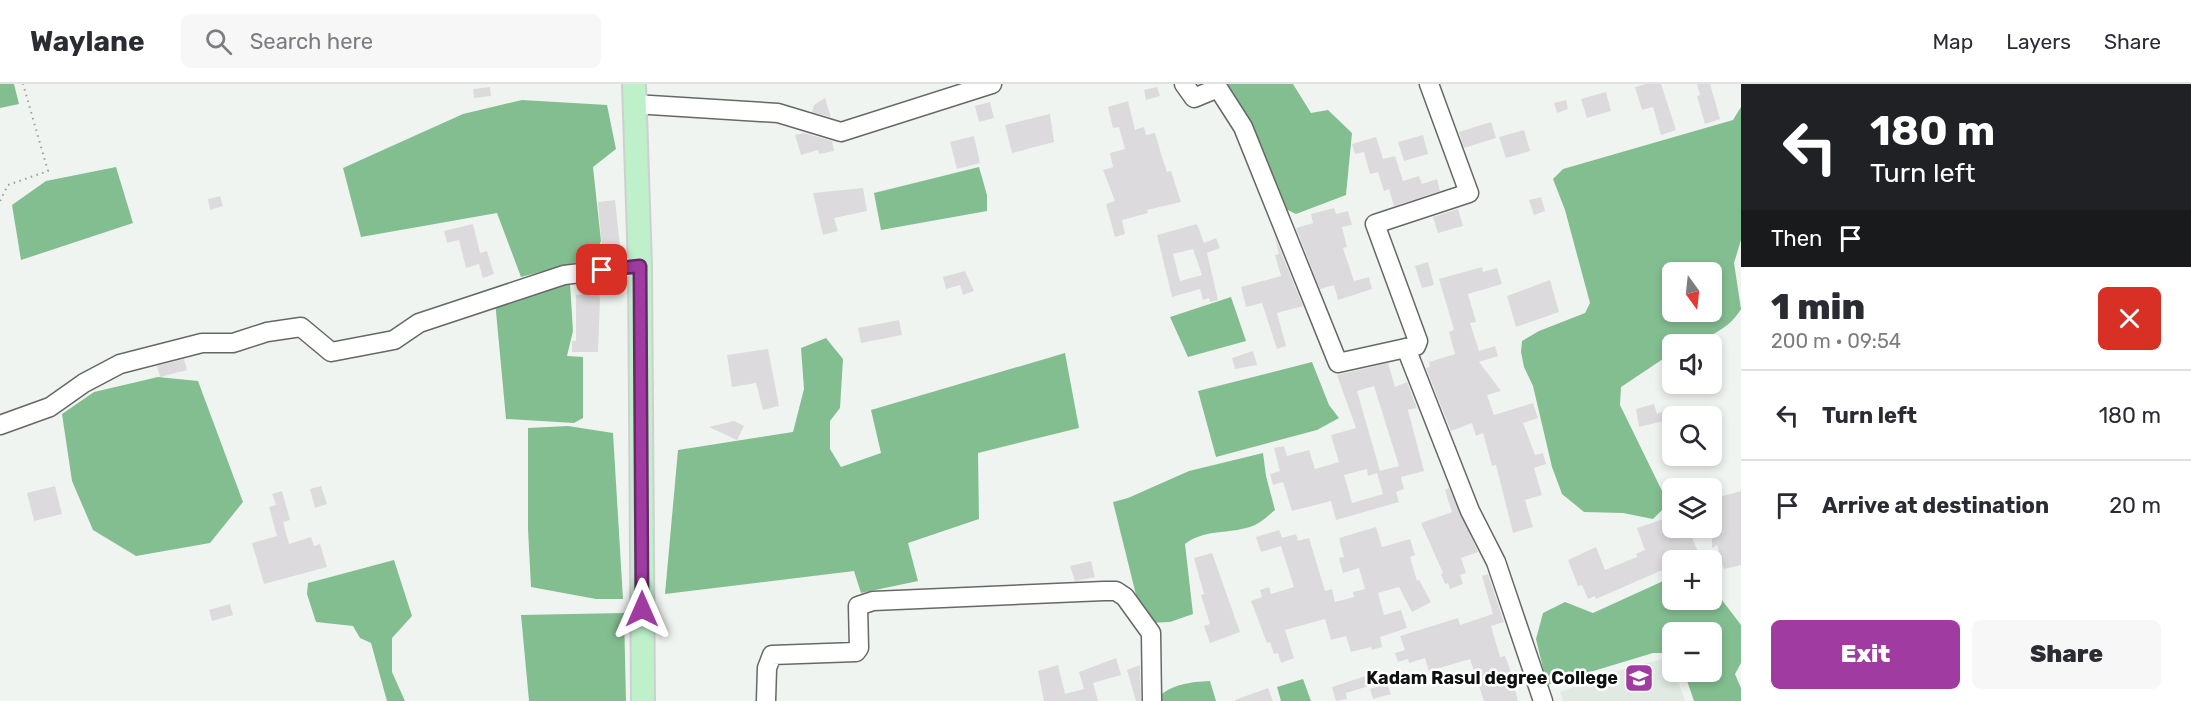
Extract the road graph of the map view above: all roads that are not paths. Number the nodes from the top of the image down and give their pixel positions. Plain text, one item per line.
1 (992, 84) edge
2 (1429, 84) edge
3 (1186, 87) edge
4 (634, 94) edge
5 (640, 266) junction
6 (1406, 348) junction
7 (0, 425) edge
8 (643, 701) edge
9 (766, 701) edge
10 (1152, 701) edge
11 (1543, 701) edge

1 - 4 street
2 - 6 street
3 - 6 street
4 - 5 main road
5 - 7 street
5 - 8 main road
6 - 11 street
9 - 10 street

